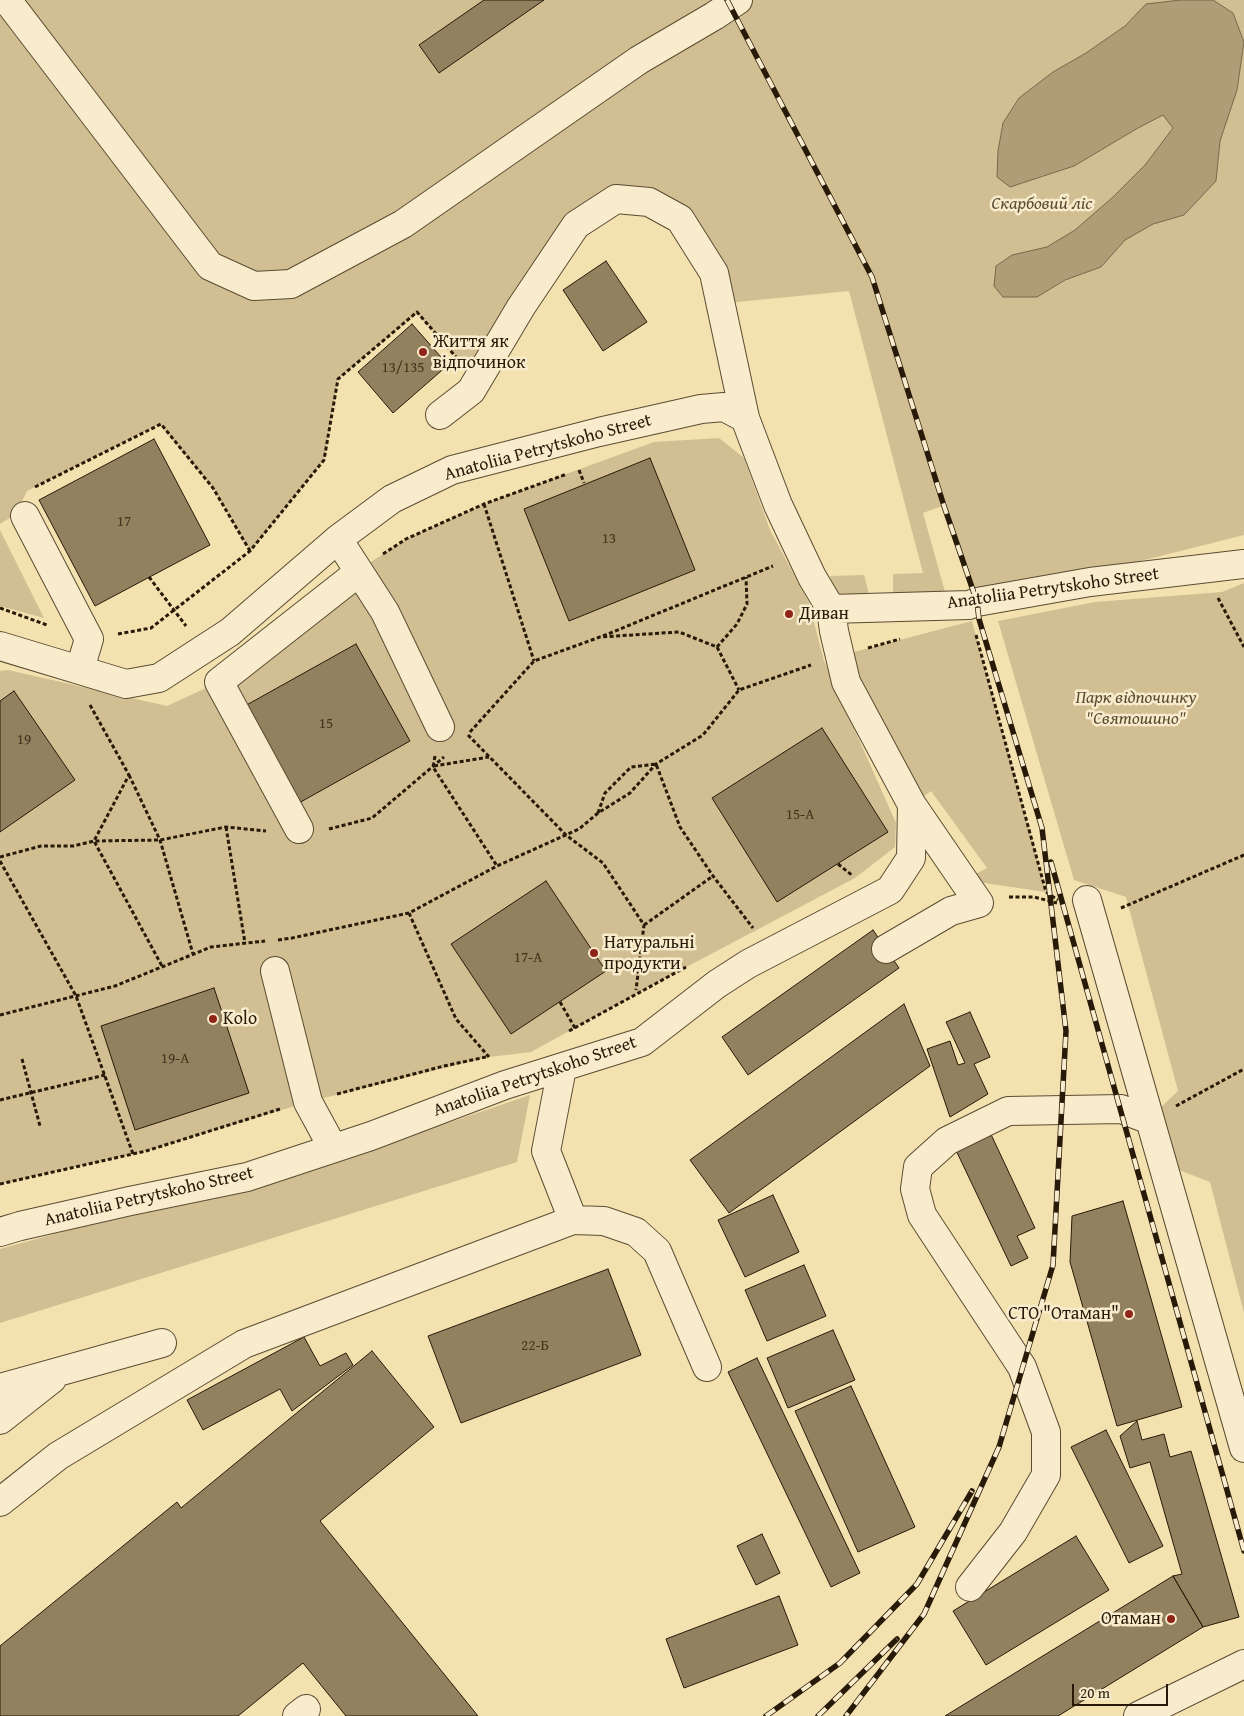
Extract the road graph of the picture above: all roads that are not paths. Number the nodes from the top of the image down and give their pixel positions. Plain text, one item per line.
1 (7, 0) edge
2 (738, 0) edge
3 (440, 415) dead end
4 (745, 418) junction
5 (25, 516) road end
6 (338, 539) junction
7 (1244, 564) edge
8 (359, 572) junction
9 (831, 609) junction
10 (0, 646) edge
11 (80, 670) junction
12 (451, 733) road end
13 (912, 805) junction
14 (310, 830) road end
15 (1090, 910) road end
16 (886, 949) dead end
17 (276, 971) dead end
18 (562, 1068) junction
19 (1150, 1120) junction
20 (333, 1148) junction
21 (573, 1220) junction
22 (0, 1232) edge
23 (162, 1342) dead end
24 (707, 1367) dead end
25 (63, 1371) junction
26 (0, 1388) edge
27 (0, 1420) edge
28 (1244, 1448) edge
29 (0, 1502) edge
30 (970, 1587) dead end
31 (1244, 1664) edge
32 (1138, 1716) edge

1 - 2 street
3 - 4 street
4 - 6 street, Anatoliia Petrytskoho Street
4 - 9 street
5 - 11 street
6 - 8 street
6 - 11 street, Anatoliia Petrytskoho Street
7 - 9 street, Anatoliia Petrytskoho Street
8 - 12 street
8 - 14 street
9 - 13 street
10 - 11 street, Anatoliia Petrytskoho Street
13 - 16 street
13 - 18 street, Anatoliia Petrytskoho Street
15 - 19 street
17 - 20 street
18 - 20 street, Anatoliia Petrytskoho Street
18 - 21 street
19 - 28 street
19 - 30 street
20 - 22 street, Anatoliia Petrytskoho Street
21 - 24 street
21 - 29 street
23 - 25 street
25 - 26 street
25 - 27 street
31 - 32 street

